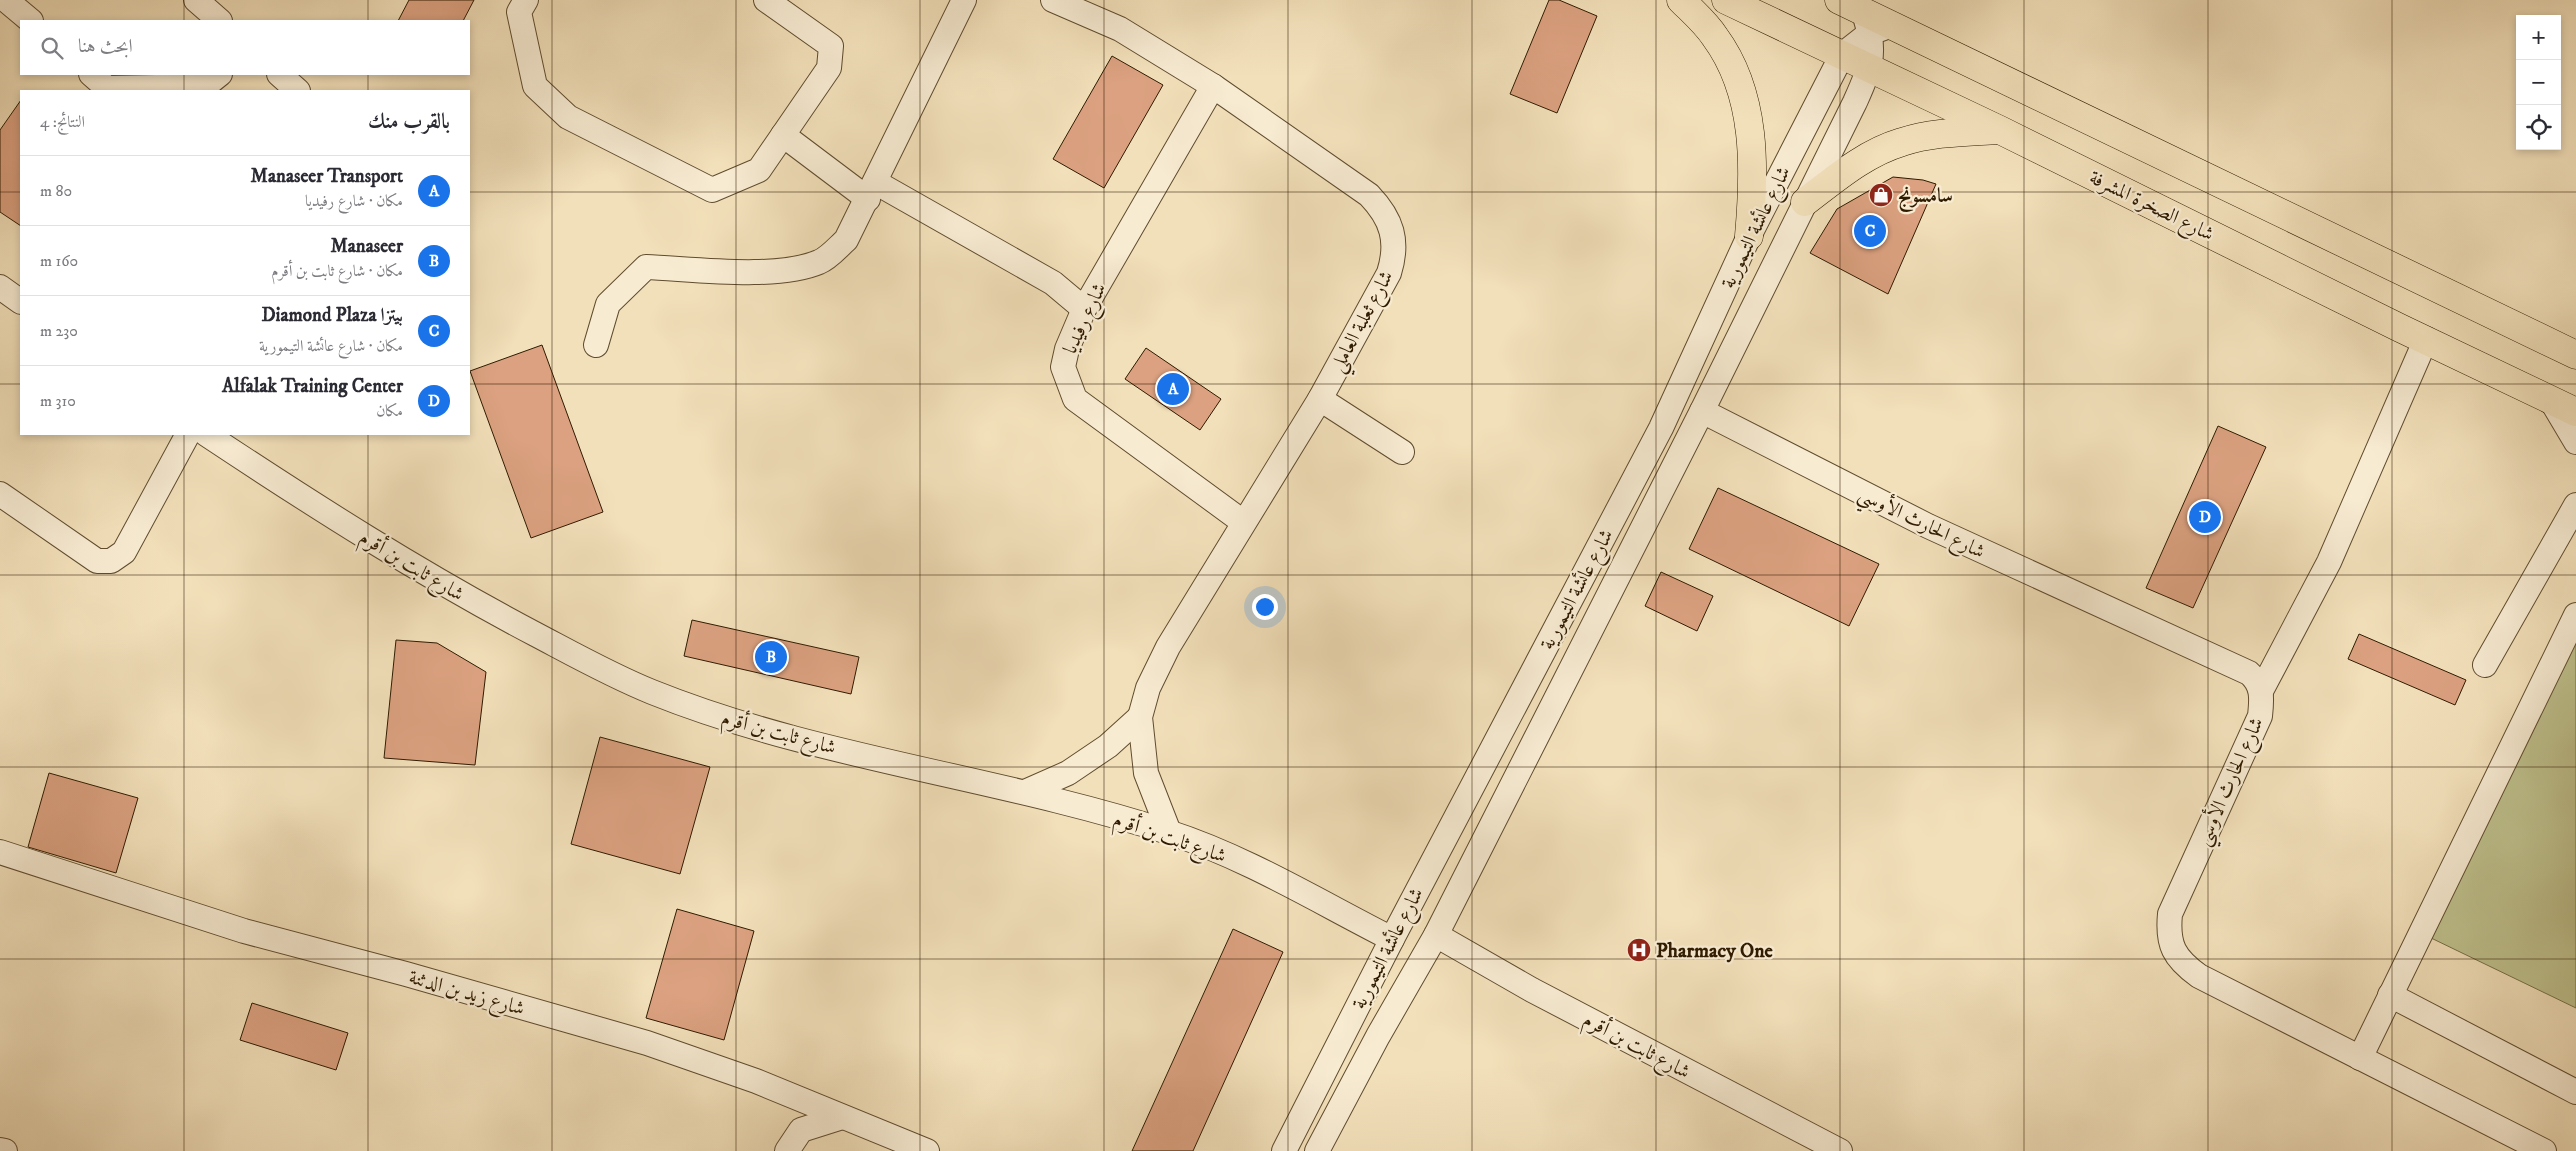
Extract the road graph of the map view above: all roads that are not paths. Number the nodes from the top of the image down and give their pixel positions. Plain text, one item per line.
1 (6, 0) edge
2 (196, 0) edge
3 (526, 0) edge
4 (766, 0) edge
5 (964, 0) edge
6 (1053, 0) edge
7 (1682, 0) edge
8 (1726, 0) edge
9 (1866, 14) edge
10 (30, 20) edge
11 (219, 20) edge
12 (1842, 55) junction
13 (1871, 68) junction
14 (92, 75) edge
15 (219, 75) edge
16 (279, 75) edge
17 (1214, 86) junction
18 (297, 90) edge
19 (2000, 130) junction
20 (783, 135) junction
21 (871, 191) junction
22 (1805, 202) junction
23 (1749, 236) junction
24 (0, 287) edge
25 (20, 301) edge
26 (1084, 309) junction
27 (2426, 340) junction
28 (596, 345) dead end
29 (2576, 355) edge
30 (1320, 399) junction
31 (2551, 400) junction
32 (1702, 411) junction
33 (2576, 412) edge
34 (187, 435) edge
35 (208, 435) edge
36 (2576, 442) edge
37 (1402, 452) dead end
38 (0, 494) edge
39 (2576, 505) edge
40 (1243, 522) junction
41 (2576, 615) edge
42 (2484, 665) dead end
43 (2261, 691) junction
44 (1140, 717) junction
45 (1025, 792) junction
46 (1169, 832) junction
47 (0, 852) edge
48 (1436, 935) junction
49 (1392, 939) junction
50 (2390, 995) junction
51 (2360, 1058) junction
52 (2576, 1092) edge
53 (842, 1117) junction
54 (0, 1150) edge
55 (5, 1151) edge
56 (787, 1151) edge
57 (927, 1151) edge
58 (1284, 1151) edge
59 (1317, 1151) edge
60 (1840, 1151) edge
61 (2544, 1151) edge

1 - 10 street
2 - 11 street
3 - 20 street
4 - 20 street
5 - 21 street
6 - 17 street, شارع ثعلبة العاملي
7 - 23 main road
8 - 12 main road, شارع الصخرة المشرفة
9 - 12 street, شارع عائشة التيمورية
9 - 13 street, شارع عائشة التيمورية
9 - 29 main road
12 - 13 main road, شارع الصخرة المشرفة
12 - 23 street, شارع عائشة التيمورية
13 - 19 main road, شارع الصخرة المشرفة
13 - 22 street, شارع عائشة التيمورية
14 - 15 street
16 - 18 street
17 - 26 street, شارع رفيديا
17 - 30 street, شارع ثعلبة العاملي
19 - 22 main road
19 - 27 main road, شارع الصخرة المشرفة
20 - 21 street
21 - 26 street
21 - 28 street
22 - 32 street, شارع عائشة التيمورية
23 - 49 street, شارع عائشة التيمورية
24 - 25 street
26 - 40 street, شارع رفيديا
27 - 31 main road, شارع الصخرة المشرفة
27 - 43 street
30 - 37 street
30 - 40 street, شارع ثعلبة العاملي
31 - 33 main road, شارع الصخرة المشرفة
31 - 36 street
32 - 43 street, شارع الحارث الأوسي
32 - 48 street, شارع عائشة التيمورية
34 - 38 street
35 - 45 street, شارع ثابت بن أقرم
39 - 42 street
40 - 44 street, شارع ثعلبة العاملي
41 - 50 street
43 - 51 street, شارع الحارث الأوسي
44 - 45 street
44 - 46 street, شارع ثعلبة العاملي
45 - 46 street, شارع ثابت بن أقرم
46 - 49 street, شارع ثابت بن أقرم
47 - 53 street, شارع زيد بن الدثنة
48 - 59 street, شارع عائشة التيمورية
48 - 60 street, شارع ثابت بن أقرم
49 - 58 street, شارع عائشة التيمورية
50 - 51 street
50 - 52 street
51 - 61 street, شارع الحارث الأوسي
53 - 56 street
53 - 57 street, شارع زيد بن الدثنة
54 - 55 street

